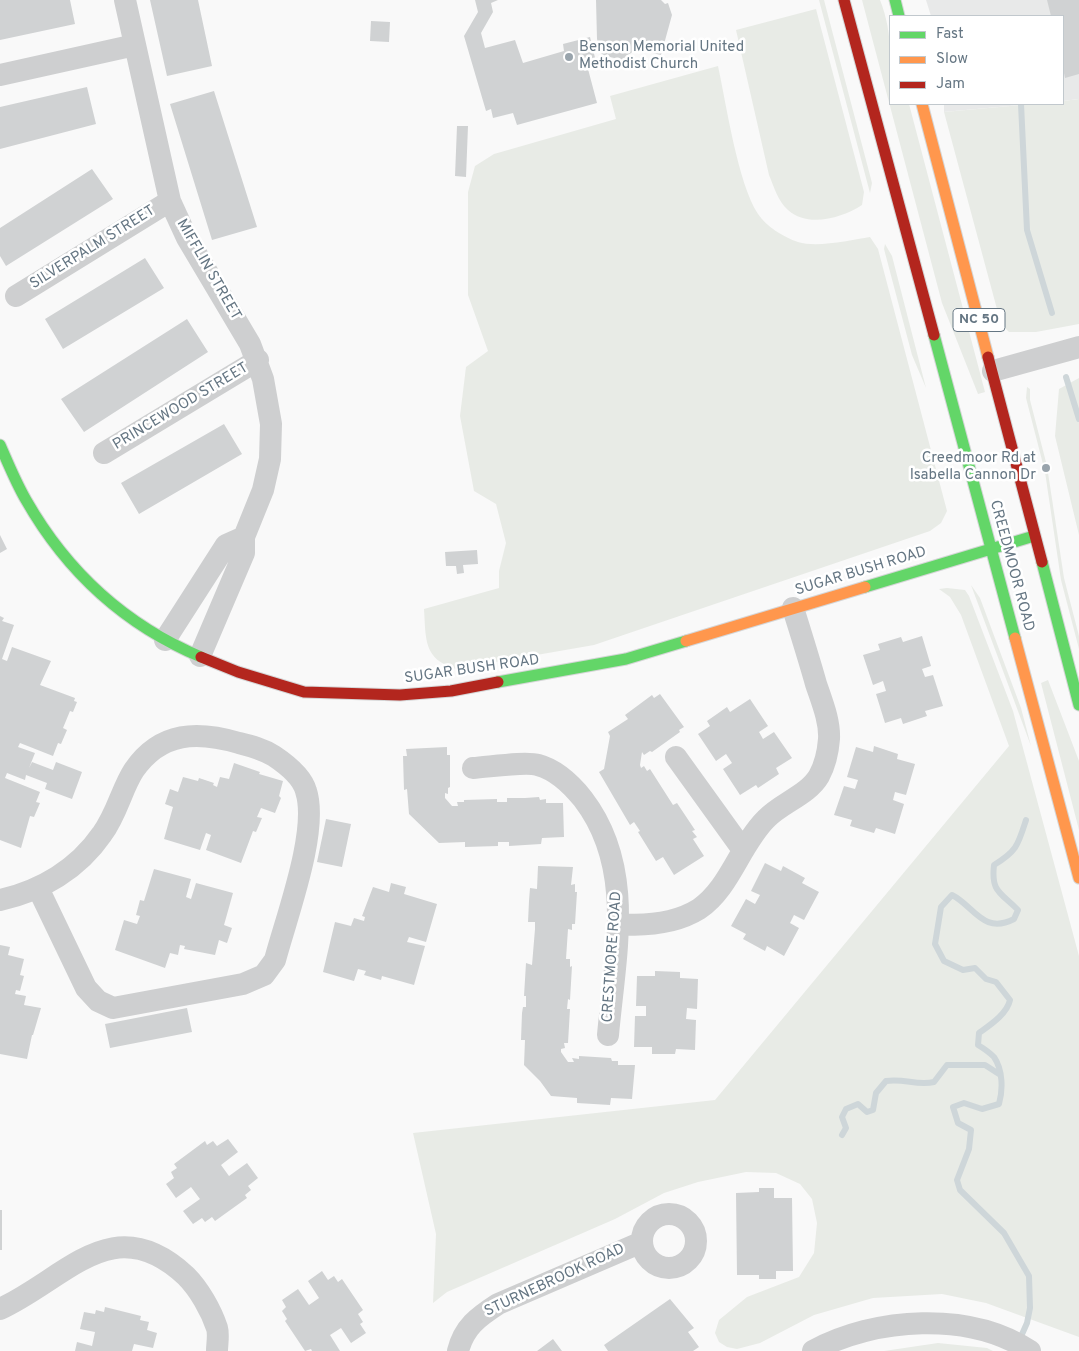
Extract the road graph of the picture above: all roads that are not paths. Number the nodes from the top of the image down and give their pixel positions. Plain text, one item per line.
1 (125, 0) edge
2 (844, 0) edge
3 (895, 0) edge
4 (899, 15) edge
5 (134, 45) junction
6 (0, 75) edge
7 (922, 105) edge
8 (170, 201) junction
9 (16, 296) dead end
10 (1079, 347) edge
11 (258, 360) junction
12 (993, 371) junction
13 (0, 445) edge
14 (104, 453) dead end
15 (1034, 536) junction
16 (244, 537) junction
17 (991, 549) junction
18 (793, 608) junction
19 (165, 640) junction
20 (200, 656) junction
21 (1079, 705) edge
22 (676, 757) dead end
23 (474, 768) dead end
24 (743, 850) junction
25 (1079, 878) edge
26 (38, 888) junction
27 (0, 900) edge
28 (618, 924) junction
29 (608, 1035) dead end
30 (642, 1242) dead end
31 (0, 1308) edge
32 (217, 1351) edge
33 (458, 1351) edge
34 (813, 1351) edge
35 (1030, 1351) edge

1 - 5 street, MIFFLIN STREET
2 - 17 main road, CREEDMOOR ROAD / NC 50
3 - 4 main road
5 - 6 street
5 - 8 street, MIFFLIN STREET
7 - 12 main road, CREEDMOOR ROAD / NC 50
8 - 9 street, SILVERPALM STREET
8 - 11 street, MIFFLIN STREET
10 - 12 street
11 - 14 street, PRINCEWOOD STREET
11 - 16 street, MIFFLIN STREET
12 - 15 main road, CREEDMOOR ROAD / NC 50
13 - 19 main road, SUGAR BUSH ROAD
15 - 17 main road, SUGAR BUSH ROAD
15 - 21 main road, CREEDMOOR ROAD / NC 50
16 - 19 street
16 - 20 street, MIFFLIN STREET
17 - 18 main road, SUGAR BUSH ROAD
17 - 25 main road, CREEDMOOR ROAD / NC 50
18 - 20 main road, SUGAR BUSH ROAD
18 - 24 street
19 - 20 main road, SUGAR BUSH ROAD
22 - 24 street
23 - 28 street, CRESTMORE ROAD
24 - 28 street
26 - 26 street
26 - 27 street
28 - 29 street, CRESTMORE ROAD
30 - 33 street, STURNEBROOK ROAD
31 - 32 street
34 - 35 street

